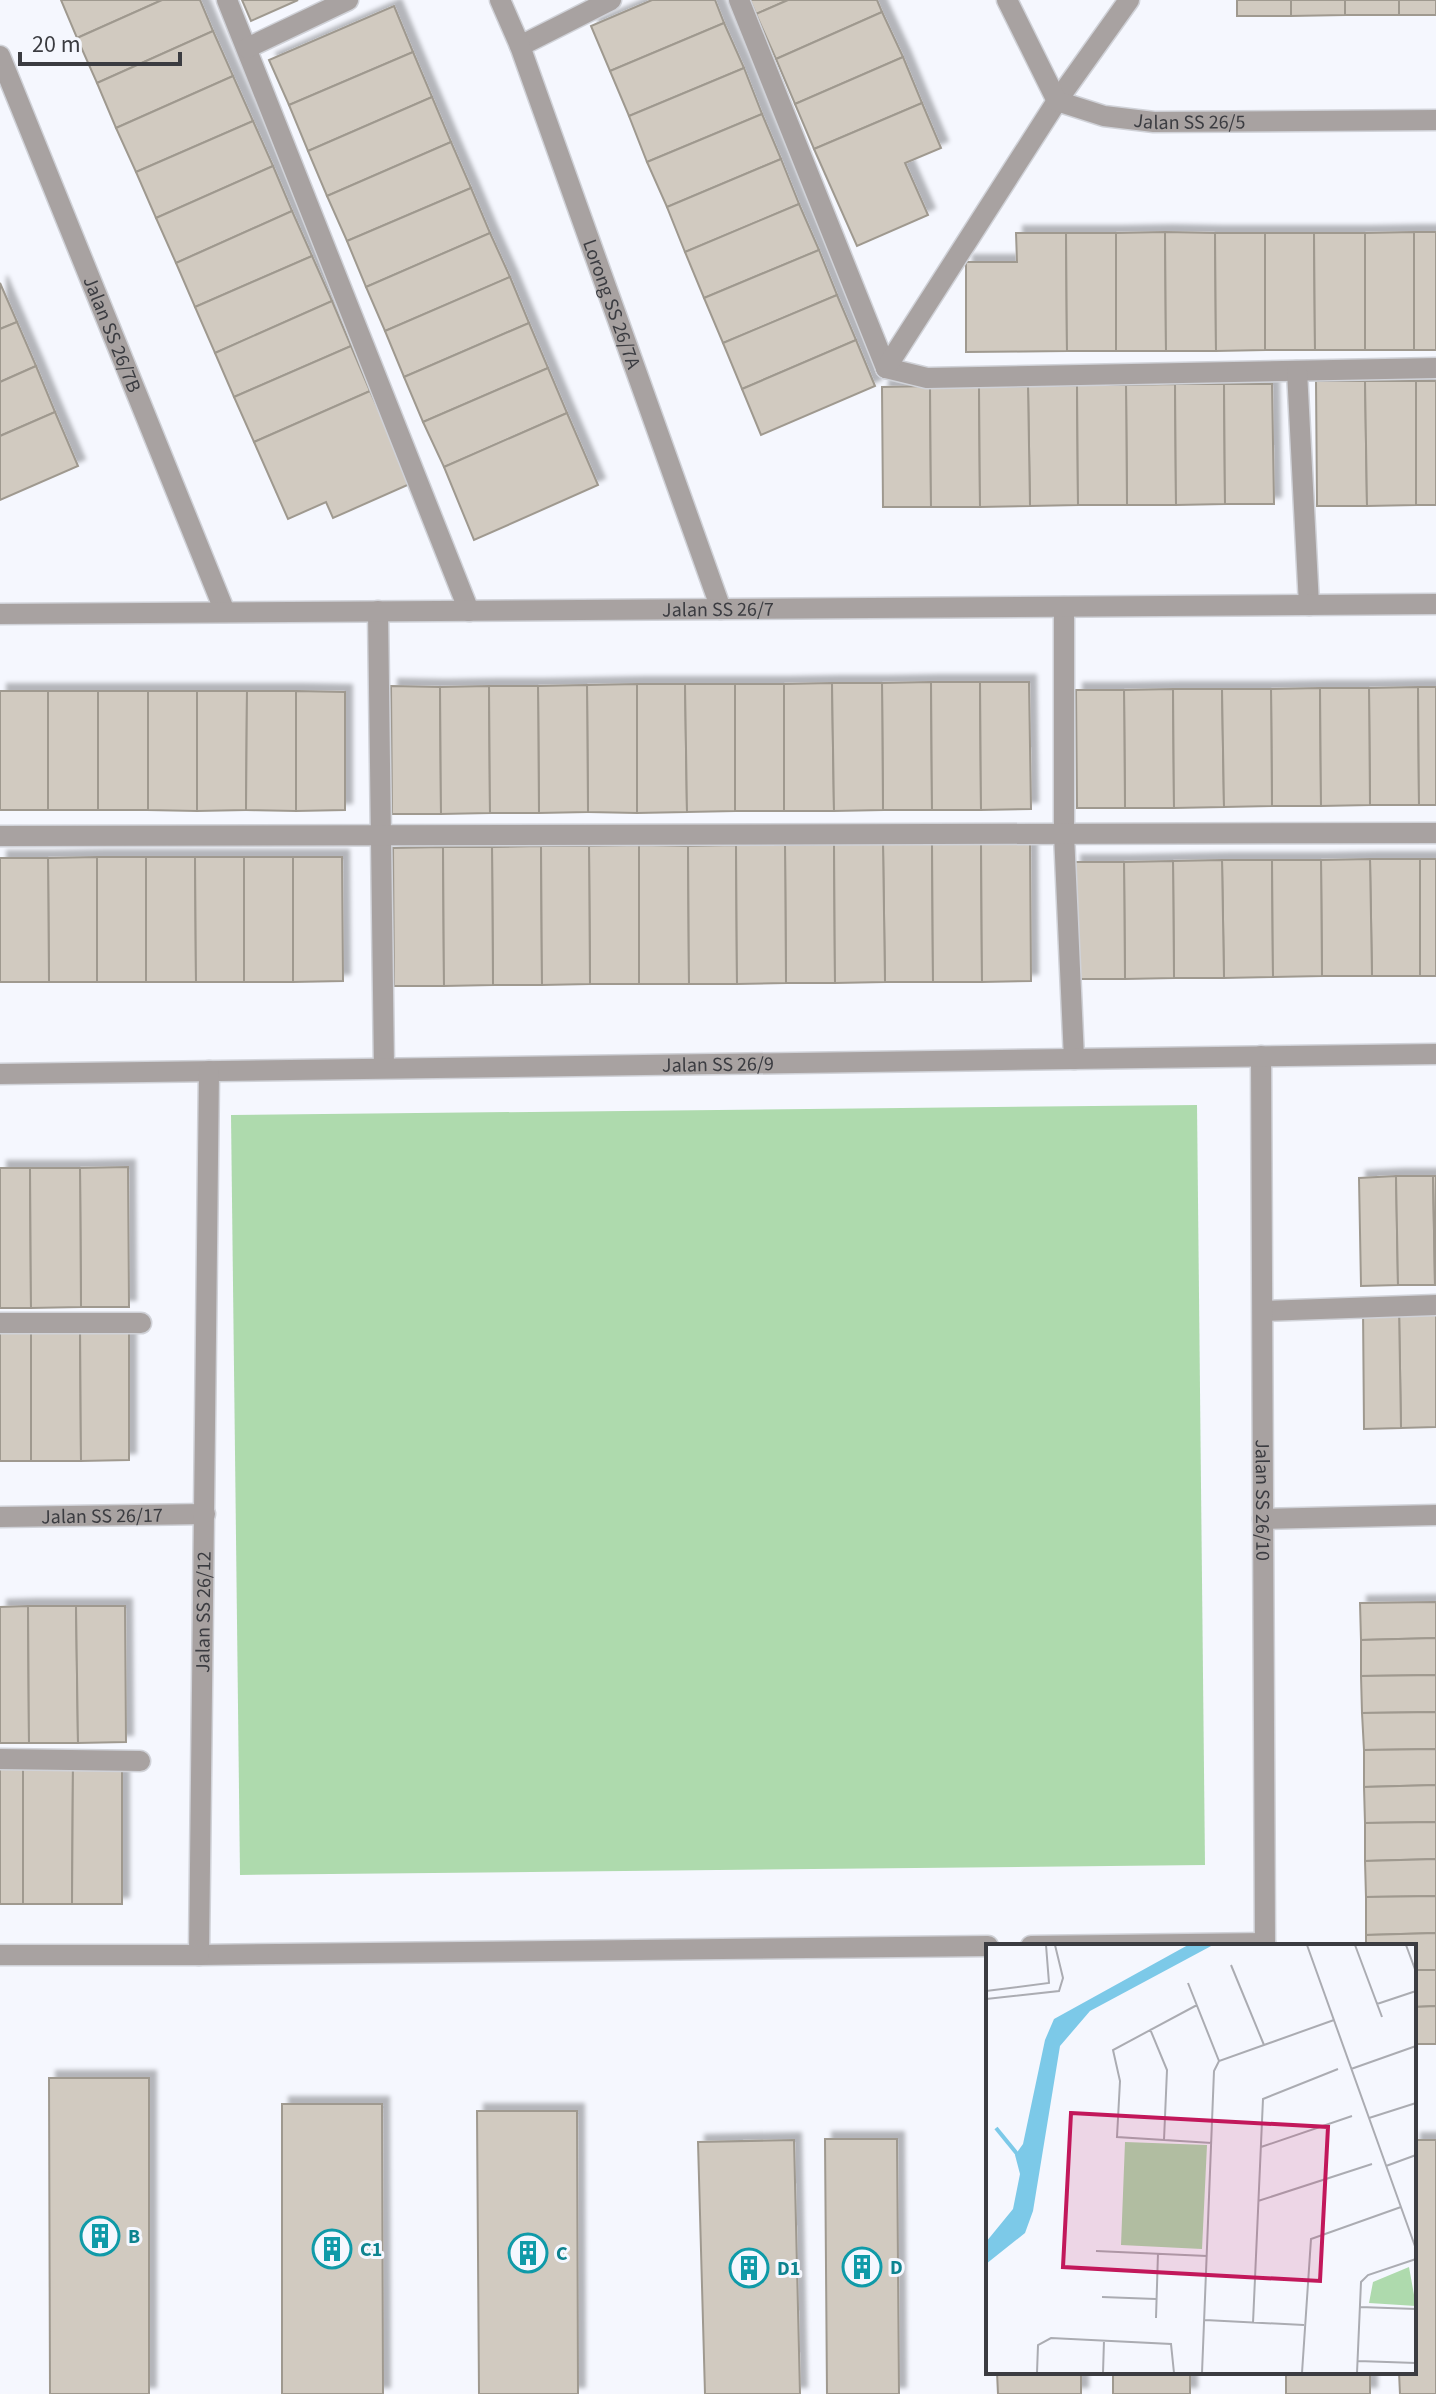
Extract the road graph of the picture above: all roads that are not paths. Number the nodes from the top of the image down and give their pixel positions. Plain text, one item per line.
1 (227, 0) edge
2 (348, 0) edge
3 (500, 0) edge
4 (611, 0) edge
5 (739, 0) edge
6 (1007, 0) edge
7 (1129, 0) edge
8 (520, 46) junction
9 (247, 48) junction
10 (0, 56) edge
11 (1057, 101) junction
12 (1436, 120) edge
13 (886, 368) junction
14 (1436, 368) edge
15 (1297, 371) junction
16 (1436, 604) edge
17 (1309, 605) junction
18 (1064, 607) junction
19 (721, 609) junction
20 (378, 611) junction
21 (469, 611) junction
22 (225, 612) junction
23 (0, 614) edge
24 (1436, 833) edge
25 (1064, 834) junction
26 (383, 835) junction
27 (0, 836) edge
28 (1436, 1054) edge
29 (1261, 1056) junction
30 (1074, 1059) junction
31 (384, 1068) junction
32 (209, 1071) junction
33 (0, 1074) edge
34 (1436, 1305) edge
35 (1263, 1311) junction
36 (0, 1323) edge
37 (141, 1323) dead end
38 (205, 1514) junction
39 (1436, 1515) edge
40 (0, 1517) edge
41 (1263, 1519) junction
42 (0, 1759) edge
43 (140, 1761) dead end
44 (1265, 1944) edge
45 (986, 1946) edge
46 (0, 1955) edge
47 (199, 1955) junction

1 - 9 street
2 - 9 street
3 - 8 street, Lorong SS 26/7A
4 - 8 street
5 - 13 street
6 - 11 street
7 - 11 street
8 - 19 street, Lorong SS 26/7A
9 - 21 street
10 - 22 street, Jalan SS 26/7B
11 - 12 street, Jalan SS 26/5
11 - 13 street
13 - 15 street
14 - 15 street
15 - 17 street
16 - 17 street, Jalan SS 26/7
17 - 18 street, Jalan SS 26/7
18 - 19 street, Jalan SS 26/7
18 - 25 street
19 - 21 street, Jalan SS 26/7
20 - 21 street, Jalan SS 26/7
20 - 22 street, Jalan SS 26/7
20 - 26 street
22 - 23 street, Jalan SS 26/7
24 - 25 street
25 - 26 street
25 - 30 street
26 - 27 street
26 - 31 street
28 - 29 street, Jalan SS 26/9
29 - 30 street, Jalan SS 26/9
29 - 35 street, Jalan SS 26/10
30 - 31 street, Jalan SS 26/9
31 - 32 street, Jalan SS 26/9
32 - 33 street, Jalan SS 26/9
32 - 38 street, Jalan SS 26/12
34 - 35 street
35 - 41 street, Jalan SS 26/10
36 - 37 street
38 - 40 street, Jalan SS 26/17
38 - 47 street, Jalan SS 26/12
39 - 41 street
41 - 44 street, Jalan SS 26/10
42 - 43 street
45 - 47 street
46 - 47 street

